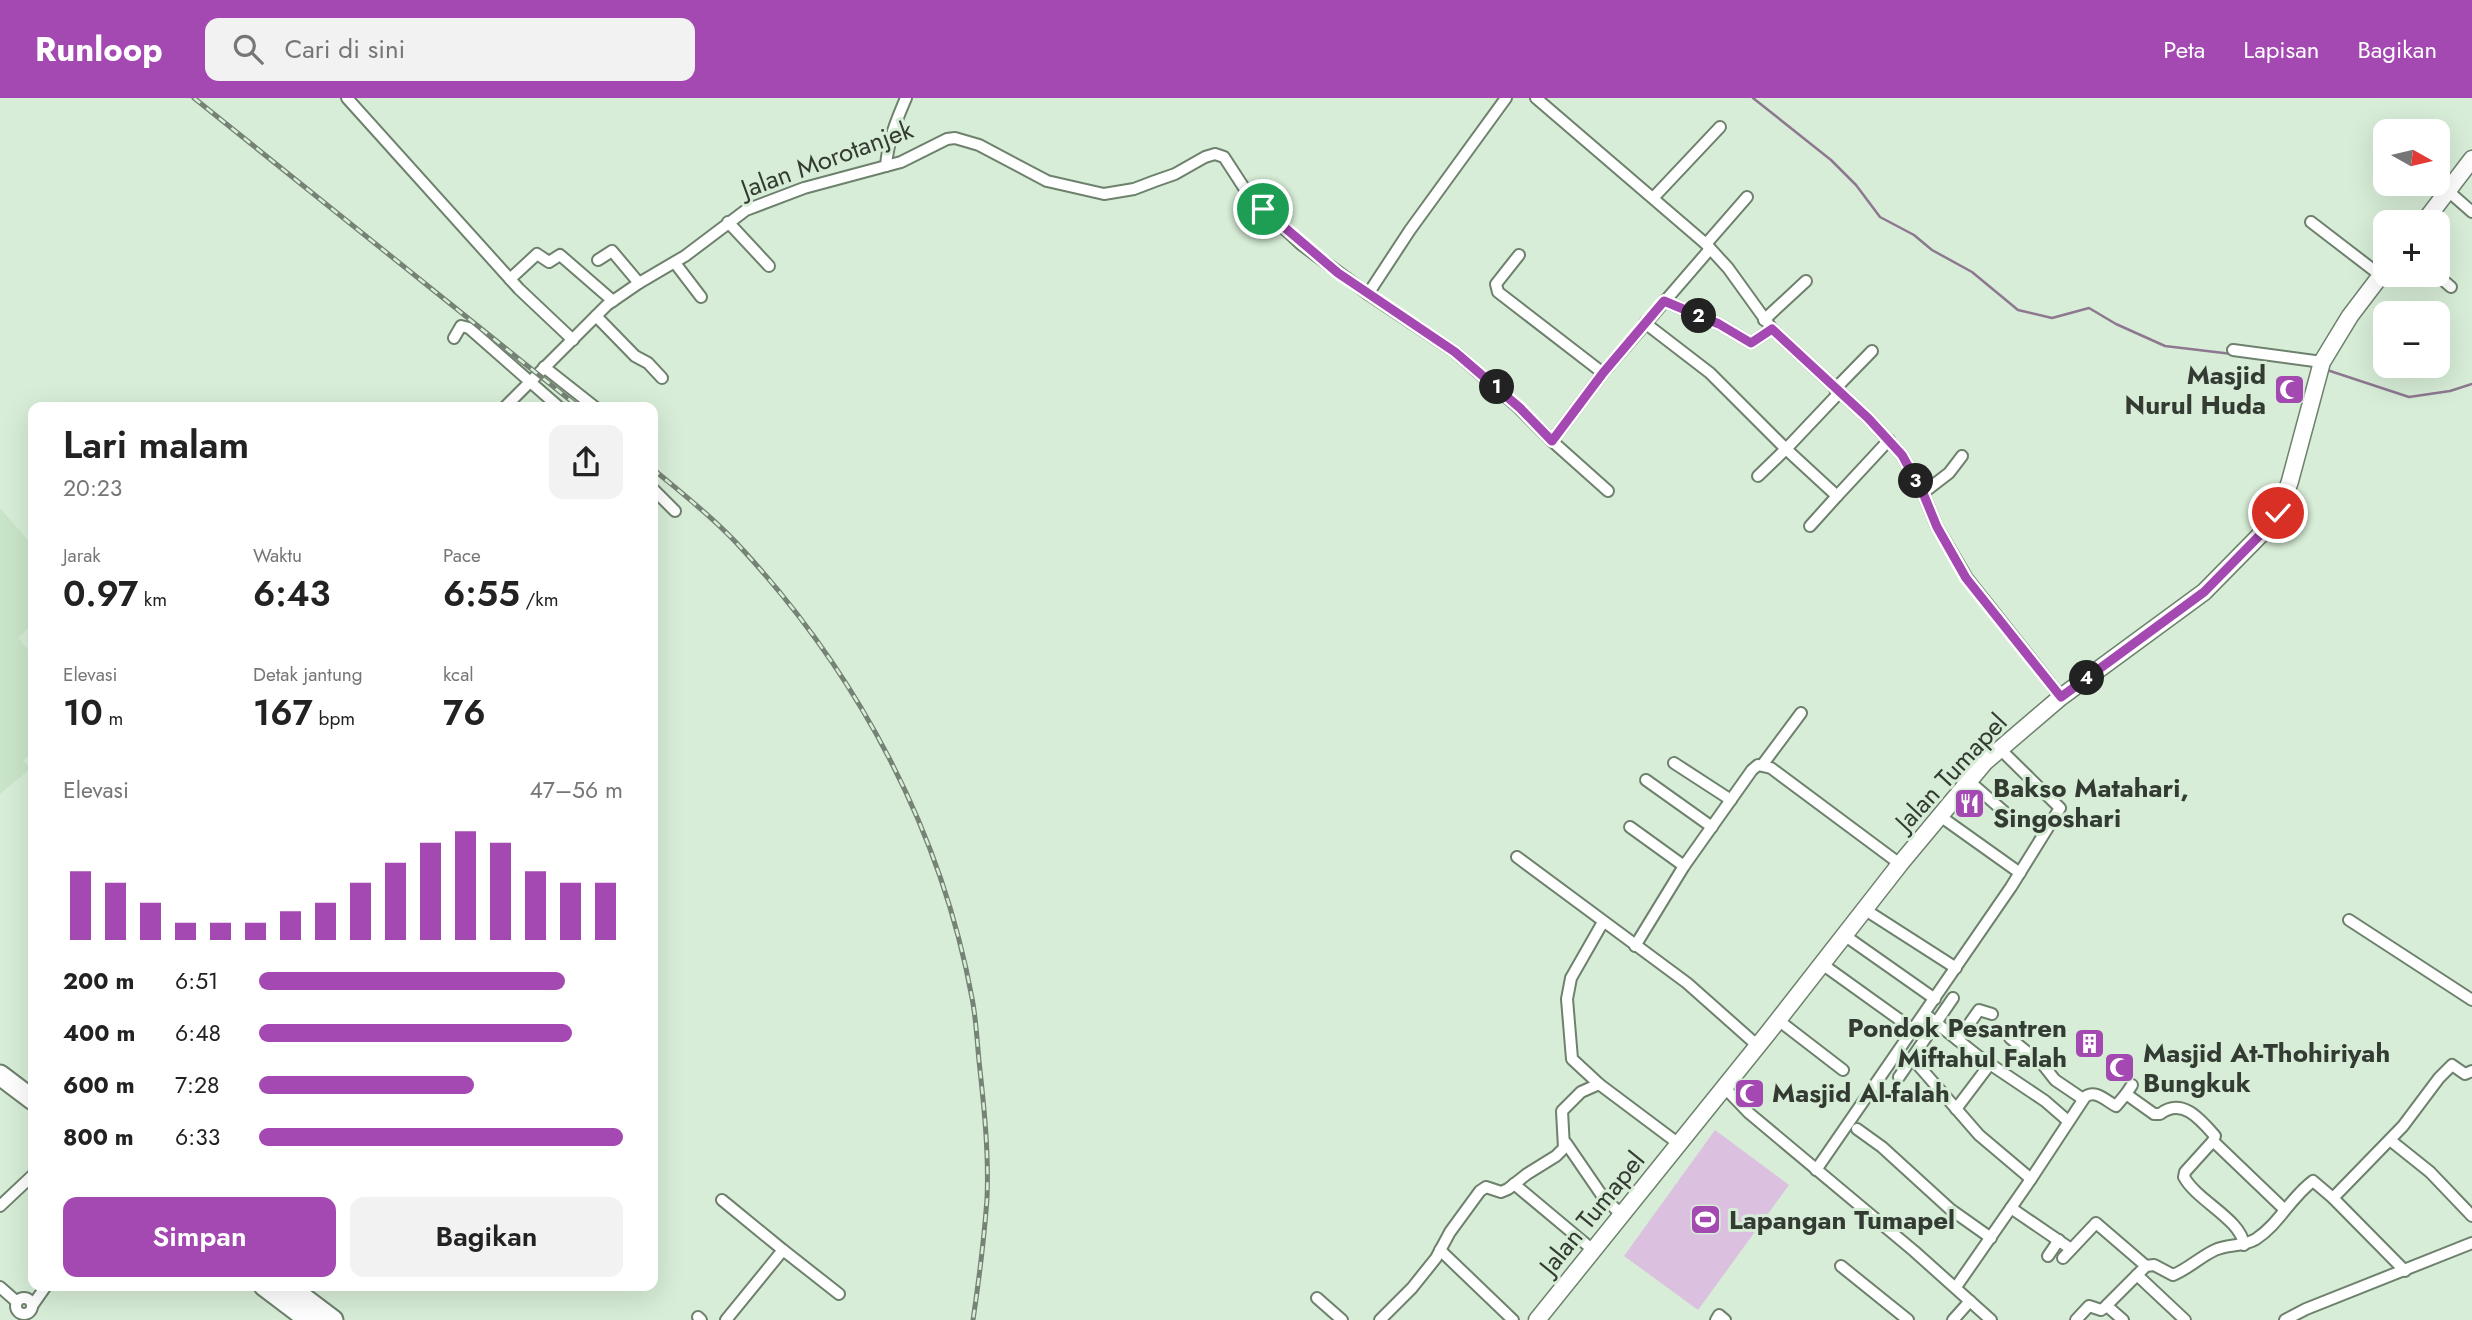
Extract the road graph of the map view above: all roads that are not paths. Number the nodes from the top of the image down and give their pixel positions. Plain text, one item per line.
1 (347, 98) edge
2 (906, 98) edge
3 (1506, 98) edge
4 (1536, 98) edge
5 (1720, 127) dead end
6 (2472, 159) edge
7 (886, 166) junction
8 (2450, 186) edge
9 (2450, 193) edge
10 (1654, 197) junction
11 (1747, 197) dead end
12 (2472, 212) edge
13 (728, 222) junction
14 (2311, 222) dead end
15 (1708, 246) junction
16 (757, 253) junction
17 (1519, 255) dead end
18 (598, 260) dead end
19 (746, 261) dead end
20 (675, 263) junction
21 (769, 266) dead end
22 (2373, 266) edge
23 (1806, 281) dead end
24 (514, 283) junction
25 (639, 283) junction
26 (2373, 286) edge
27 (1368, 294) junction
28 (701, 297) dead end
29 (613, 301) junction
30 (1664, 301) junction
31 (596, 316) junction
32 (1645, 323) junction
33 (1768, 325) junction
34 (454, 338) dead end
35 (573, 340) junction
36 (2233, 350) dead end
37 (1872, 351) dead end
38 (2321, 365) junction
39 (544, 367) junction
40 (1603, 373) junction
41 (662, 378) dead end
42 (530, 382) junction
43 (1837, 391) junction
44 (511, 402) edge
45 (553, 402) edge
46 (588, 402) edge
47 (1889, 440) junction
48 (1552, 441) junction
49 (1786, 449) junction
50 (1962, 456) dead end
51 (1758, 476) dead end
52 (1608, 491) dead end
53 (1923, 493) junction
54 (658, 494) edge
55 (1837, 496) junction
56 (675, 511) dead end
57 (1810, 526) dead end
58 (2061, 697) junction
59 (1801, 713) dead end
60 (1999, 748) junction
61 (1674, 763) dead end
62 (1763, 764) junction
63 (1646, 780) dead end
64 (1969, 781) junction
65 (1731, 800) junction
66 (1940, 816) junction
67 (2017, 823) dead end
68 (1630, 827) dead end
69 (1712, 827) junction
70 (1517, 858) dead end
71 (1899, 864) junction
72 (1684, 866) junction
73 (2020, 873) junction
74 (1864, 909) junction
75 (2349, 920) dead end
76 (1603, 922) junction
77 (1844, 935) junction
78 (1635, 946) junction
79 (1822, 964) junction
80 (1956, 968) junction
81 (1953, 998) dead end
82 (1935, 999) junction
83 (2472, 1000) edge
84 (1992, 1014) dead end
85 (1930, 1018) junction
86 (1778, 1020) junction
87 (1914, 1030) junction
88 (2010, 1038) dead end
89 (1958, 1040) junction
90 (1758, 1046) junction
91 (1912, 1058) junction
92 (1990, 1064) junction
93 (1843, 1070) dead end
94 (2472, 1071) edge
95 (0, 1075) edge
96 (1899, 1077) dead end
97 (1599, 1084) junction
98 (1724, 1087) junction
99 (0, 1088) edge
100 (28, 1096) edge
101 (2083, 1099) junction
102 (28, 1109) edge
103 (1956, 1109) junction
104 (2068, 1121) junction
105 (1857, 1129) dead end
106 (2390, 1139) junction
107 (2213, 1141) junction
108 (1566, 1143) junction
109 (1679, 1144) junction
110 (1820, 1174) junction
111 (2031, 1179) junction
112 (28, 1180) edge
113 (1514, 1184) junction
114 (2333, 1198) junction
115 (722, 1200) dead end
116 (0, 1206) edge
117 (2011, 1208) junction
118 (2284, 1209) junction
119 (1622, 1215) junction
120 (2472, 1216) edge
121 (1991, 1238) junction
122 (2059, 1240) junction
123 (2472, 1243) edge
124 (2244, 1245) junction
125 (783, 1250) junction
126 (1440, 1250) junction
127 (1593, 1250) junction
128 (2048, 1256) dead end
129 (1841, 1266) dead end
130 (2146, 1266) junction
131 (2405, 1272) junction
132 (2137, 1275) junction
133 (0, 1287) edge
134 (1956, 1287) junction
135 (31, 1291) edge
136 (41, 1291) edge
137 (271, 1291) edge
138 (295, 1291) edge
139 (839, 1294) dead end
140 (1317, 1298) dead end
141 (1970, 1301) junction
142 (2107, 1306) junction
143 (24, 1310) edge
144 (2290, 1319) edge
145 (309, 1320) edge
146 (333, 1320) edge
147 (726, 1320) edge
148 (1340, 1320) edge
149 (1380, 1320) edge
150 (1513, 1320) edge
151 (1537, 1320) edge
152 (1908, 1320) edge
153 (1953, 1320) edge
154 (1991, 1320) edge
155 (2076, 1320) edge
156 (2123, 1320) edge
157 (2185, 1320) edge

1 - 24 street
2 - 7 street
3 - 27 street
4 - 10 street
5 - 10 street
6 - 8 street
7 - 13 street, Jalan Morotanjek
7 - 27 street, Jalan Morotanjek
9 - 12 street
10 - 15 street
11 - 15 street
13 - 16 street
13 - 20 street, Jalan Morotanjek
14 - 22 street
15 - 30 street
15 - 33 street
16 - 19 street
16 - 21 street
17 - 40 street
18 - 25 street
20 - 25 street, Jalan Morotanjek
20 - 28 street
23 - 33 street
24 - 29 street
24 - 35 street
25 - 29 street, Jalan Morotanjek
26 - 38 street, Jalan Tumapel
27 - 48 street
29 - 31 street, Jalan Morotanjek
30 - 32 street
30 - 33 street
31 - 35 street, Jalan Morotanjek
31 - 41 street
32 - 40 street
32 - 49 street
33 - 43 street
34 - 42 street
35 - 39 street, Jalan Morotanjek
36 - 38 street
37 - 43 street
38 - 58 street, Jalan Tumapel
39 - 42 street, Jalan Morotanjek
39 - 46 street
40 - 48 street
42 - 44 street, Jalan Morotanjek
42 - 45 street
43 - 47 street
43 - 49 street
47 - 53 street
47 - 55 street
48 - 52 street
49 - 51 street
49 - 55 street
50 - 53 street
53 - 58 street
54 - 56 street
55 - 57 street
58 - 60 street, Jalan Tumapel
59 - 62 street
60 - 64 street, Jalan Tumapel
60 - 73 street
61 - 65 street
62 - 65 street
62 - 71 street
63 - 69 street
64 - 66 street, Jalan Tumapel
64 - 67 street
65 - 69 street
66 - 71 street, Jalan Tumapel
66 - 73 street
68 - 72 street
69 - 72 street
70 - 76 street
71 - 74 street, Jalan Tumapel
72 - 78 street
73 - 80 street
74 - 77 street, Jalan Tumapel
74 - 80 street
75 - 83 street
76 - 78 street
76 - 97 street
77 - 79 street, Jalan Tumapel
77 - 82 street
78 - 90 street
79 - 86 street, Jalan Tumapel
79 - 87 street
80 - 82 street
81 - 85 street
82 - 85 street
84 - 89 street
85 - 87 street
85 - 89 street
85 - 91 street
86 - 90 street, Jalan Tumapel
86 - 93 street
87 - 110 street
88 - 101 street
89 - 92 street
90 - 98 street, Jalan Tumapel
91 - 96 street
91 - 103 street
92 - 103 street
92 - 104 street
94 - 106 street
95 - 100 highway
97 - 108 street
97 - 109 street
98 - 109 street, Jalan Tumapel
98 - 110 street
99 - 102 highway
101 - 104 street
101 - 107 street
103 - 111 street
104 - 111 street
105 - 121 street
106 - 114 street
106 - 120 street
107 - 118 street
107 - 124 street
108 - 113 street
108 - 119 street
109 - 119 street, Jalan Tumapel
110 - 134 street
111 - 117 street
112 - 116 street
113 - 126 street
113 - 127 street
114 - 118 street
114 - 131 street
115 - 125 street
117 - 121 street
117 - 122 street
118 - 124 street
119 - 127 street, Jalan Tumapel
121 - 134 street
122 - 128 street
122 - 130 street
123 - 131 street
124 - 130 street
125 - 139 street
125 - 147 street
126 - 149 street
126 - 150 street
127 - 151 street, Jalan Tumapel
129 - 152 street
130 - 132 street
131 - 144 street
132 - 142 street
132 - 157 street
133 - 143 street
134 - 141 street
135 - 143 street
136 - 143 street
137 - 145 highway
138 - 146 highway
140 - 148 street
141 - 153 street
141 - 154 street
142 - 155 street
142 - 156 street

